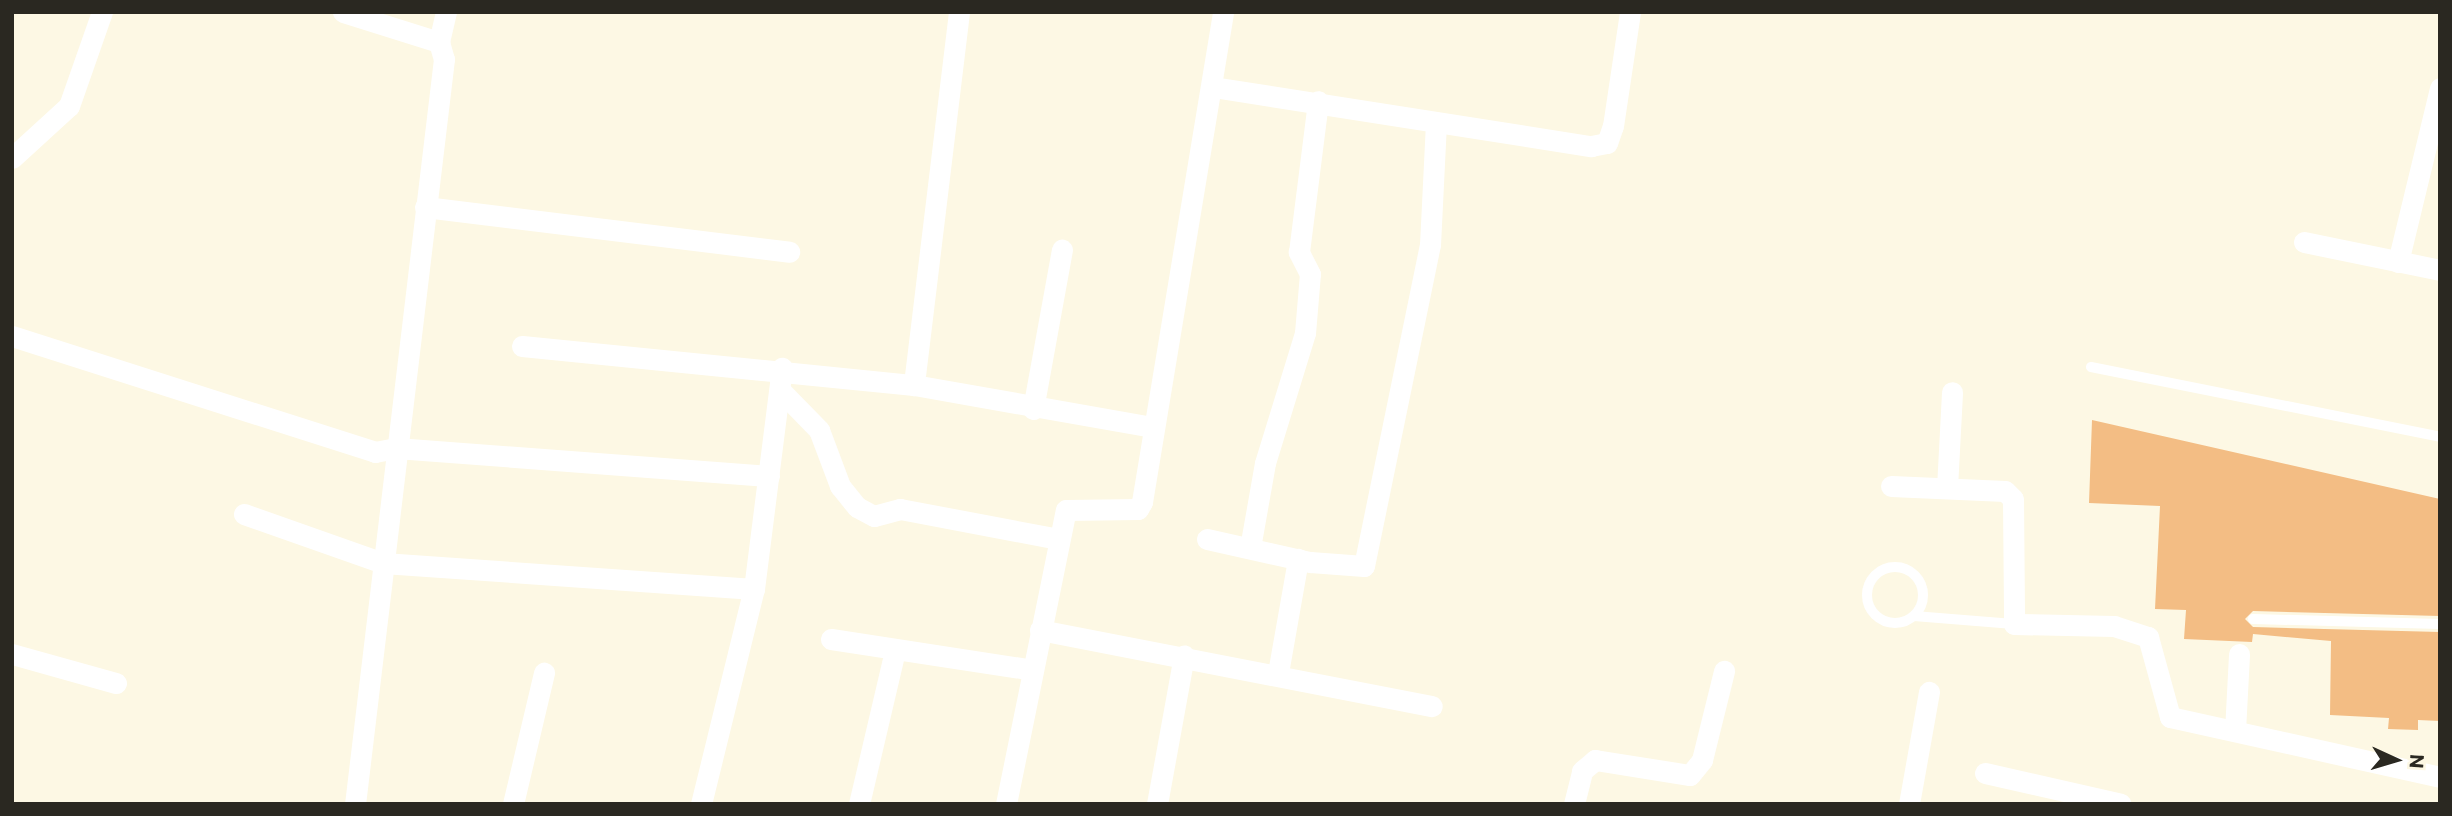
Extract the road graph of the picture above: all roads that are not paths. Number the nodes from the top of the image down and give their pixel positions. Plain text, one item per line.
1 (102, 12) edge
2 (343, 12) edge
3 (446, 12) edge
4 (959, 12) edge
5 (1223, 12) edge
6 (1630, 12) edge
7 (439, 42) junction
8 (1213, 87) junction
9 (2440, 88) edge
10 (1318, 101) junction
11 (1436, 123) junction
12 (12, 158) edge
13 (425, 207) junction
14 (2304, 242) dead end
15 (1062, 250) dead end
16 (789, 252) dead end
17 (2398, 262) junction
18 (2440, 270) edge
19 (12, 336) edge
20 (522, 346) dead end
21 (2091, 367) dead end
22 (782, 368) junction
23 (915, 385) junction
24 (780, 390) junction
25 (1952, 392) dead end
26 (1033, 409) junction
27 (1152, 427) junction
28 (2440, 437) edge
29 (396, 448) junction
30 (769, 476) junction
31 (1891, 486) dead end
32 (1947, 488) junction
33 (244, 514) dead end
34 (1059, 539) junction
35 (1207, 539) dead end
36 (1250, 548) junction
37 (1298, 559) junction
38 (383, 563) junction
39 (754, 589) junction
40 (1914, 616) junction
41 (2253, 619) dead end
42 (2014, 624) junction
43 (2440, 624) edge
44 (1040, 630) junction
45 (831, 639) dead end
46 (895, 650) junction
47 (12, 654) edge
48 (2239, 654) dead end
49 (1184, 655) junction
50 (1033, 670) junction
51 (1724, 671) dead end
52 (544, 673) dead end
53 (1278, 673) junction
54 (116, 683) dead end
55 (1929, 692) dead end
56 (1432, 706) dead end
57 (2235, 731) junction
58 (1985, 773) dead end
59 (2437, 775) edge
60 (355, 804) edge
61 (513, 804) edge
62 (702, 804) edge
63 (859, 804) edge
64 (1006, 804) edge
65 (1157, 804) edge
66 (1574, 804) edge
67 (1909, 804) edge
68 (2121, 804) edge

1 - 12 street
2 - 7 street
3 - 7 street
4 - 23 street
5 - 8 street
6 - 11 street
7 - 13 street
8 - 10 street
8 - 27 street
9 - 17 street
10 - 11 street
10 - 36 street
11 - 37 street
13 - 16 street
13 - 29 street
14 - 17 street
15 - 26 street
17 - 18 street
19 - 29 street
20 - 22 street
21 - 28 lane
22 - 23 street
22 - 24 street
23 - 26 street
24 - 30 street
24 - 34 street
25 - 32 street
26 - 27 street
27 - 34 street
29 - 30 street
29 - 38 street
30 - 39 street
31 - 32 street
32 - 42 street
33 - 38 street
34 - 44 street
35 - 36 street
36 - 37 street
37 - 53 street
38 - 39 street
38 - 60 street
39 - 62 street
40 - 40 lane
40 - 42 lane
41 - 43 lane
42 - 57 street
44 - 49 street
44 - 50 street
45 - 46 street
46 - 50 street
46 - 63 street
47 - 54 street
48 - 57 street
49 - 53 street
49 - 65 street
50 - 64 street
51 - 66 street
52 - 61 street
53 - 56 street
55 - 67 street
57 - 59 street
58 - 68 street

